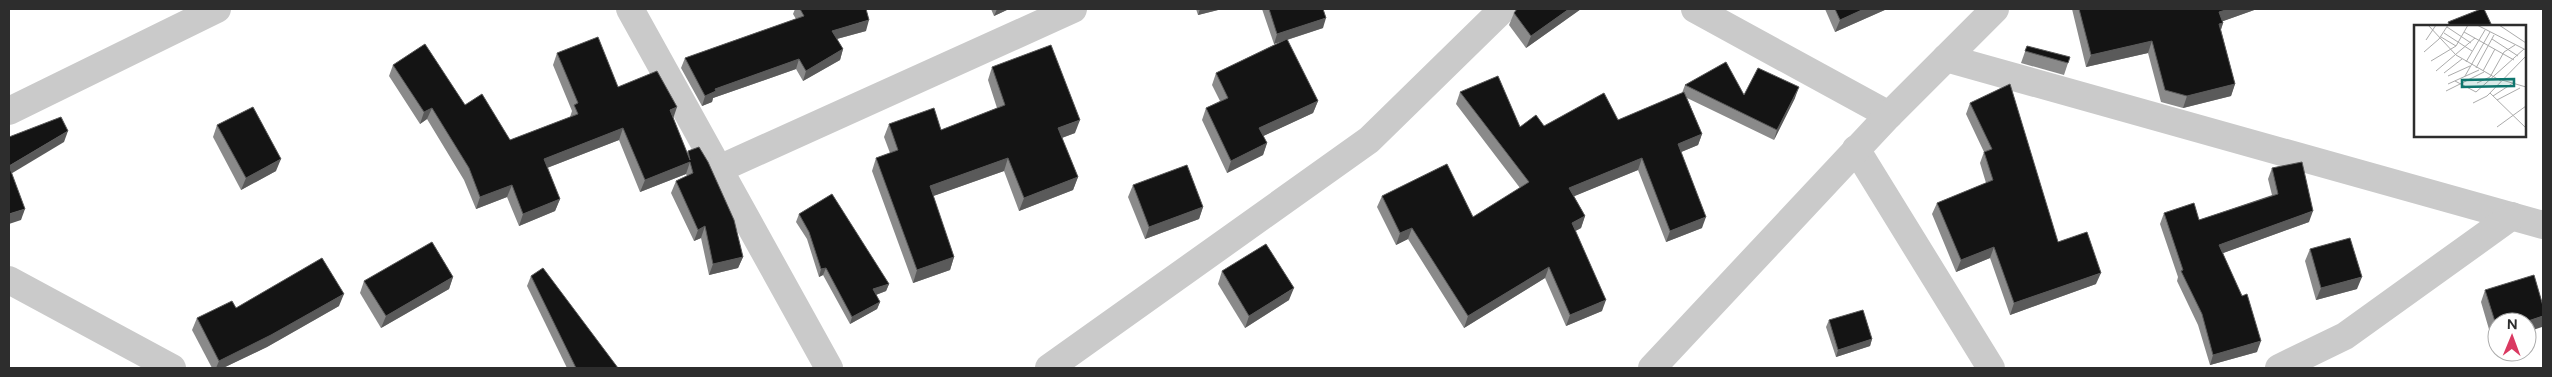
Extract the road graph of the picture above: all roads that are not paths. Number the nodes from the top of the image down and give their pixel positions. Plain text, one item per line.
1 (217, 9) edge
2 (630, 9) edge
3 (1073, 9) edge
4 (1503, 9) edge
5 (1695, 9) edge
6 (1995, 9) edge
7 (1946, 58) junction
8 (9, 111) edge
9 (1888, 115) junction
10 (1856, 149) junction
11 (719, 169) junction
12 (2512, 216) junction
13 (2543, 225) edge
14 (9, 280) edge
15 (172, 368) edge
16 (829, 368) edge
17 (1049, 368) edge
18 (1652, 368) edge
19 (1991, 368) edge
20 (2279, 368) edge

1 - 8 street
2 - 11 street
3 - 11 street
4 - 17 street
5 - 9 street
6 - 7 street
7 - 9 street
7 - 12 street
9 - 10 street
10 - 18 street
10 - 19 street
11 - 16 street
12 - 13 street
12 - 20 street
14 - 15 street

